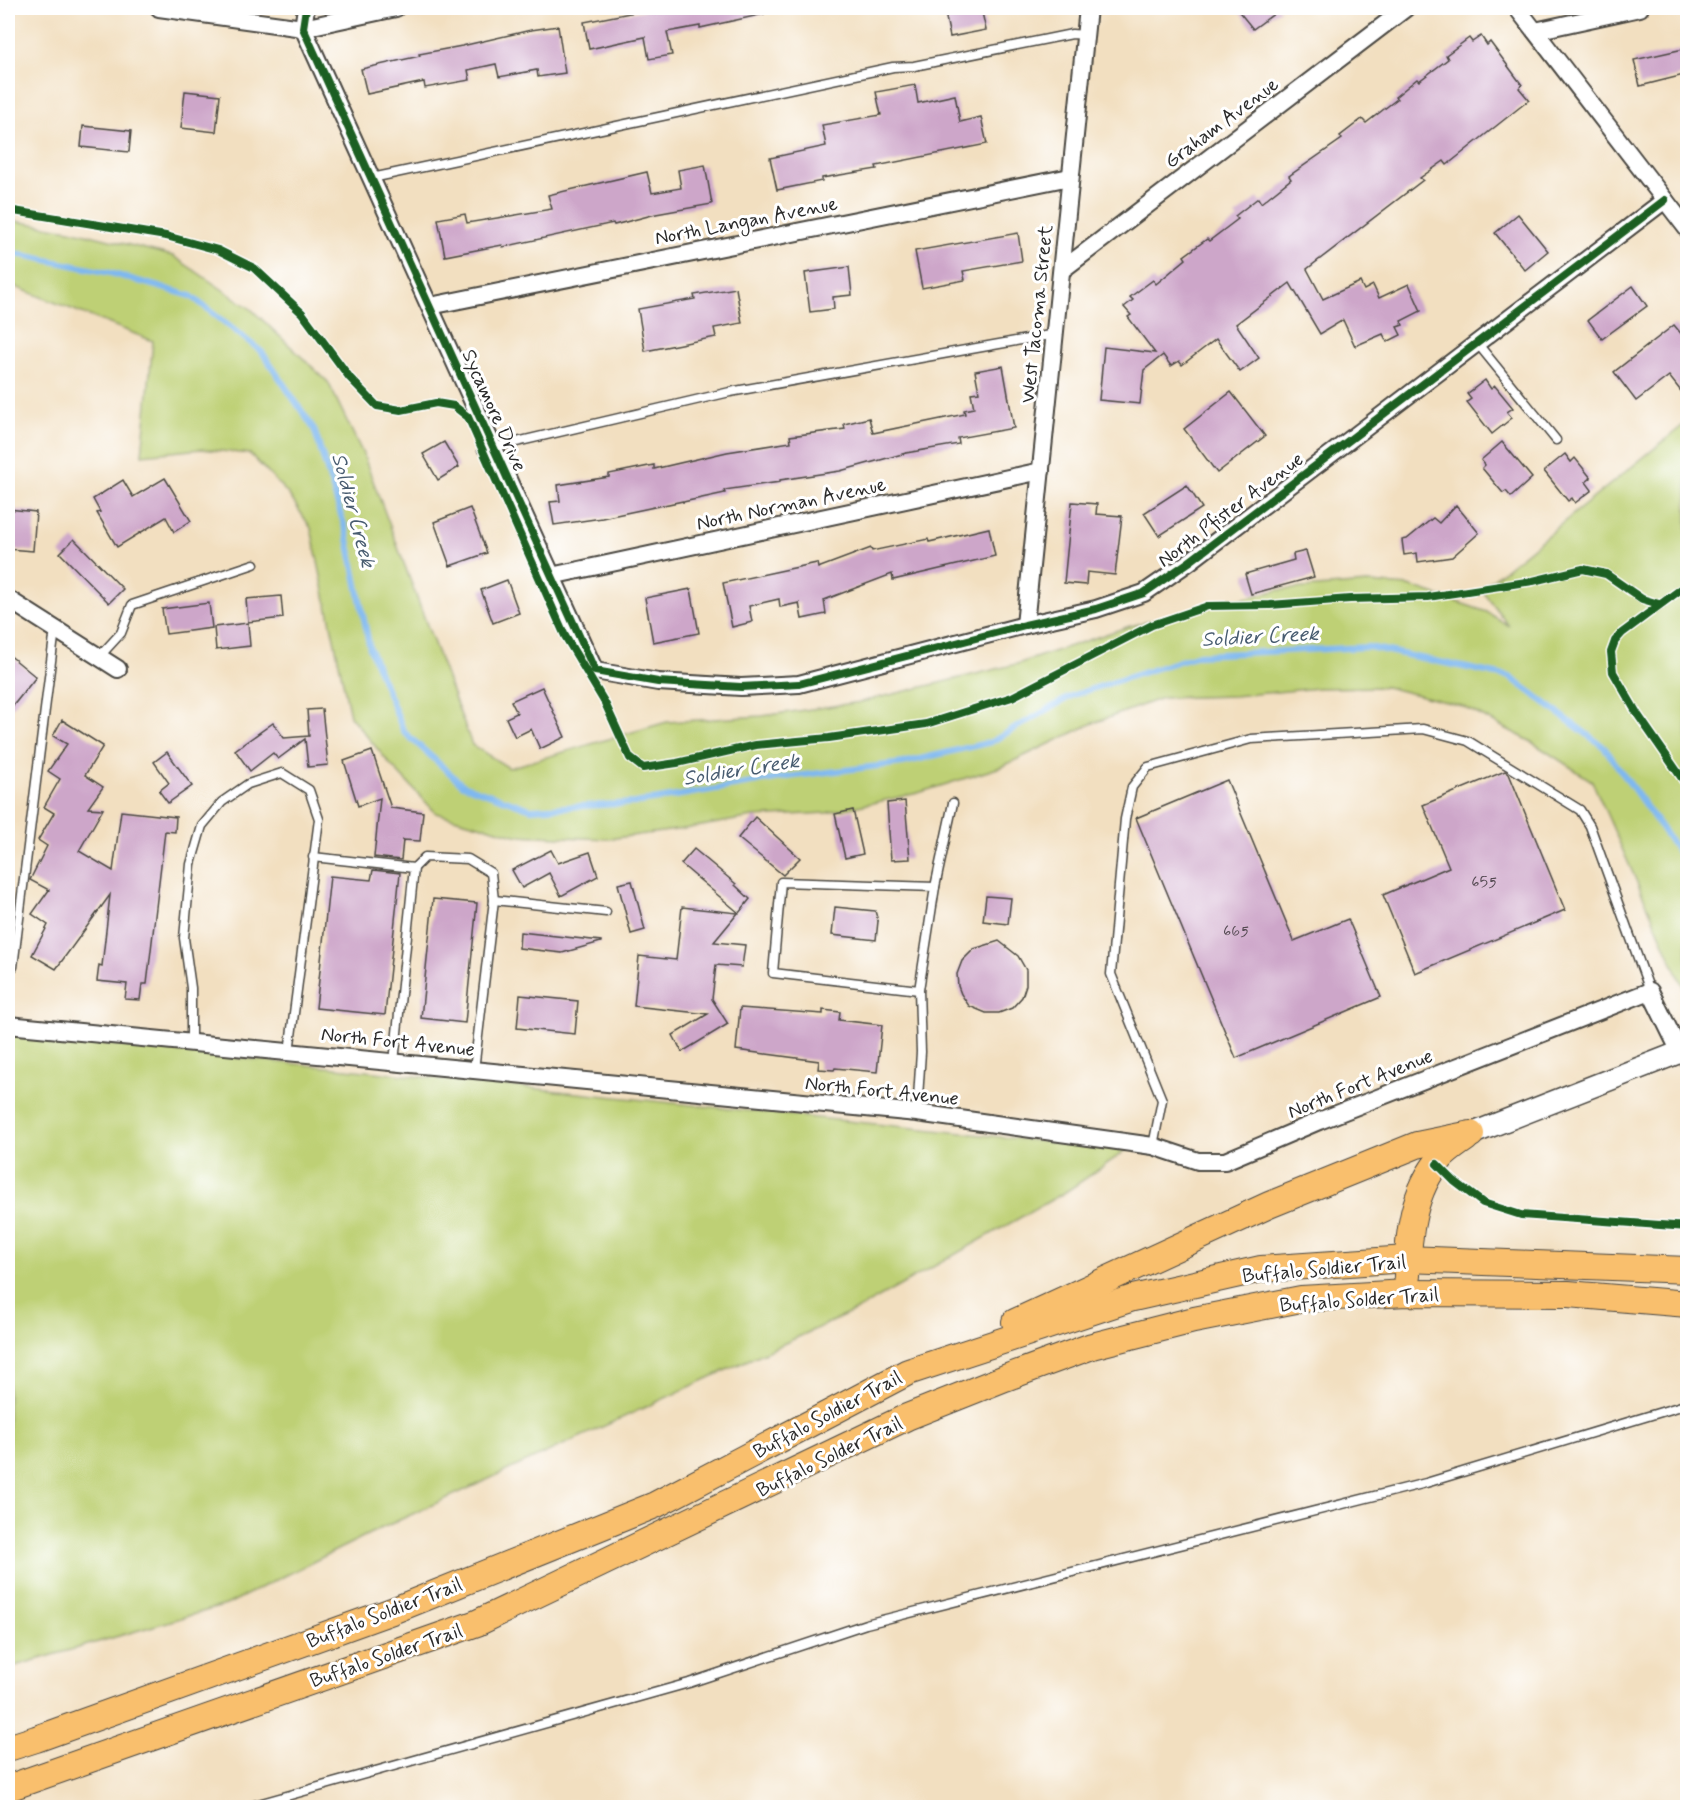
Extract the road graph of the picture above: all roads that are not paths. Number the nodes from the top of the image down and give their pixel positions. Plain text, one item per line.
1 (159, 8) edge
2 (306, 8) edge
3 (396, 8) edge
4 (1088, 8) edge
5 (1406, 8) edge
6 (1517, 8) edge
7 (1640, 8) edge
8 (303, 28) junction
9 (1535, 31) junction
10 (1085, 35) junction
11 (1070, 177) junction
12 (372, 178) junction
13 (1665, 200) junction
14 (1688, 230) edge
15 (1062, 270) junction
16 (430, 306) junction
17 (1055, 334) junction
18 (1477, 343) junction
19 (1556, 440) dead end
20 (488, 448) junction
21 (1041, 471) junction
22 (254, 564) dead end
23 (551, 576) junction
24 (8, 600) edge
25 (1025, 625) junction
26 (55, 629) junction
27 (99, 657) junction
28 (118, 669) dead end
29 (741, 687) joint
30 (953, 803) dead end
31 (314, 857) junction
32 (414, 868) junction
33 (935, 887) junction
34 (494, 900) junction
35 (606, 912) dead end
36 (13, 967) dead end
37 (919, 990) junction
38 (1650, 991) junction
39 (8, 1025) edge
40 (191, 1044) junction
41 (1684, 1051) edge
42 (289, 1052) junction
43 (394, 1062) junction
44 (474, 1070) junction
45 (917, 1113) junction
46 (1471, 1134) junction
47 (1153, 1146) junction
48 (1407, 1259) junction
49 (1688, 1270) edge
50 (1406, 1293) junction
51 (1688, 1304) edge
52 (908, 1372) junction
53 (1688, 1404) edge
54 (8, 1748) edge
55 (8, 1788) edge
56 (244, 1808) edge

1 - 8 street
2 - 8 street
3 - 8 street
4 - 10 street, West Tacoma Street
5 - 15 street, Graham Avenue
6 - 9 street
7 - 9 street
8 - 12 street, Sycamore Drive
9 - 13 street
10 - 11 street, West Tacoma Street
10 - 12 lane
11 - 15 street, West Tacoma Street
11 - 16 street, North Langan Avenue
12 - 16 street, Sycamore Drive
13 - 14 street
13 - 18 street, North Pfister Avenue
15 - 17 street, West Tacoma Street
16 - 20 street, Sycamore Drive
17 - 20 lane
17 - 21 street, West Tacoma Street
18 - 19 lane
18 - 25 street, North Pfister Avenue
20 - 23 street, Sycamore Drive
21 - 23 street, North Norman Avenue
21 - 25 street, West Tacoma Street
22 - 27 lane
23 - 29 street, Sycamore Drive
24 - 26 street
25 - 29 street, North Pfister Avenue
26 - 27 street
26 - 36 lane
27 - 28 street
30 - 33 lane
31 - 32 lane
31 - 40 lane
31 - 42 lane
32 - 34 lane
32 - 43 lane
33 - 37 lane
33 - 37 lane
34 - 35 lane
34 - 44 lane
37 - 45 lane
38 - 41 street
38 - 47 street, North Fort Avenue
38 - 47 lane
39 - 40 street, North Fort Avenue
40 - 42 street, North Fort Avenue
41 - 46 street
42 - 43 street, North Fort Avenue
43 - 44 street, North Fort Avenue
44 - 45 street, North Fort Avenue
45 - 47 street, North Fort Avenue
46 - 48 main road
46 - 52 main road
48 - 49 main road, Buffalo Soldier Trail
48 - 50 main road
48 - 52 main road, Buffalo Soldier Trail
50 - 51 main road, Buffalo Solder Trail
50 - 55 main road, Buffalo Solder Trail
52 - 54 main road, Buffalo Soldier Trail
53 - 56 lane

